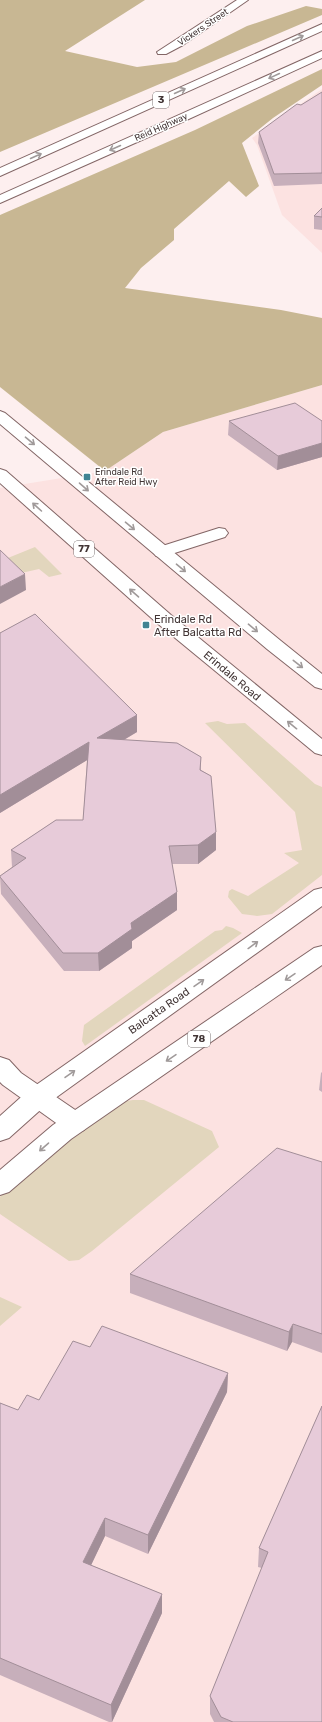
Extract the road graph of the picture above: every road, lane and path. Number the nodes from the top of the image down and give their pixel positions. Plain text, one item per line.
1 (243, 0) edge
2 (322, 27) edge
3 (162, 52) dead end
4 (322, 54) edge
5 (0, 172) edge
6 (0, 199) edge
7 (0, 416) edge
8 (0, 474) edge
9 (219, 532) dead end
10 (162, 552) junction
11 (322, 683) edge
12 (322, 749) edge
13 (322, 895) edge
14 (322, 954) edge
15 (0, 1066) edge
16 (38, 1097) junction
17 (75, 1123) junction
18 (0, 1131) edge
19 (0, 1185) edge

1 - 3 main road, Vickers Street
5 -> 2 main road, 3
4 -> 6 main road, Reid Highway / 3
7 -> 10 main road
12 -> 8 main road, Erindale Road / 77
9 - 10 main road
10 -> 11 main road
16 -> 13 main road, Balcatta Road
14 -> 17 main road, 78
15 - 16 main road
16 - 17 main road
16 - 18 main road, Balcatta Road
17 -> 19 main road, 78

